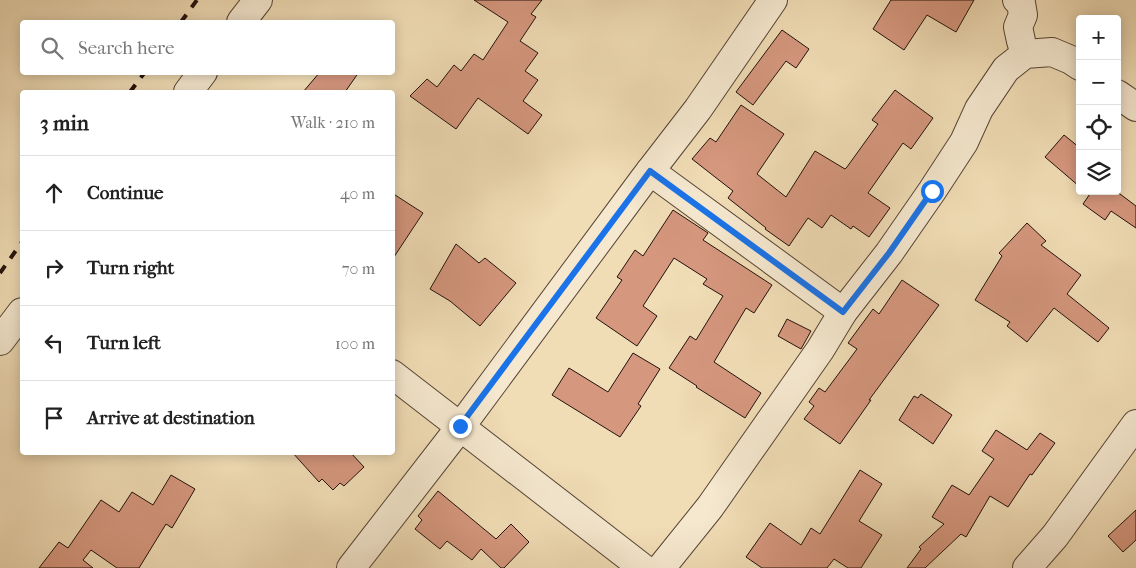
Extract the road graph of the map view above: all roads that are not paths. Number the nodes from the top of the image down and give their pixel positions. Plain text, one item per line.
1 (258, 0) edge
2 (773, 0) edge
3 (1017, 0) edge
4 (243, 20) edge
5 (1026, 54) junction
6 (1076, 63) edge
7 (201, 75) edge
8 (190, 90) edge
9 (1121, 97) edge
10 (1136, 107) edge
11 (650, 171) junction
12 (843, 312) junction
13 (20, 315) edge
14 (0, 341) edge
15 (395, 376) edge
16 (1136, 424) edge
17 (460, 426) junction
18 (351, 568) edge
19 (643, 568) edge
20 (662, 568) edge
21 (1028, 568) edge

1 - 4 street
2 - 11 street
3 - 5 street
5 - 6 street
5 - 12 street
7 - 8 street
9 - 10 street
11 - 12 street
11 - 17 street
12 - 20 street
13 - 14 street
15 - 17 street
16 - 21 street
17 - 18 street
17 - 19 street

